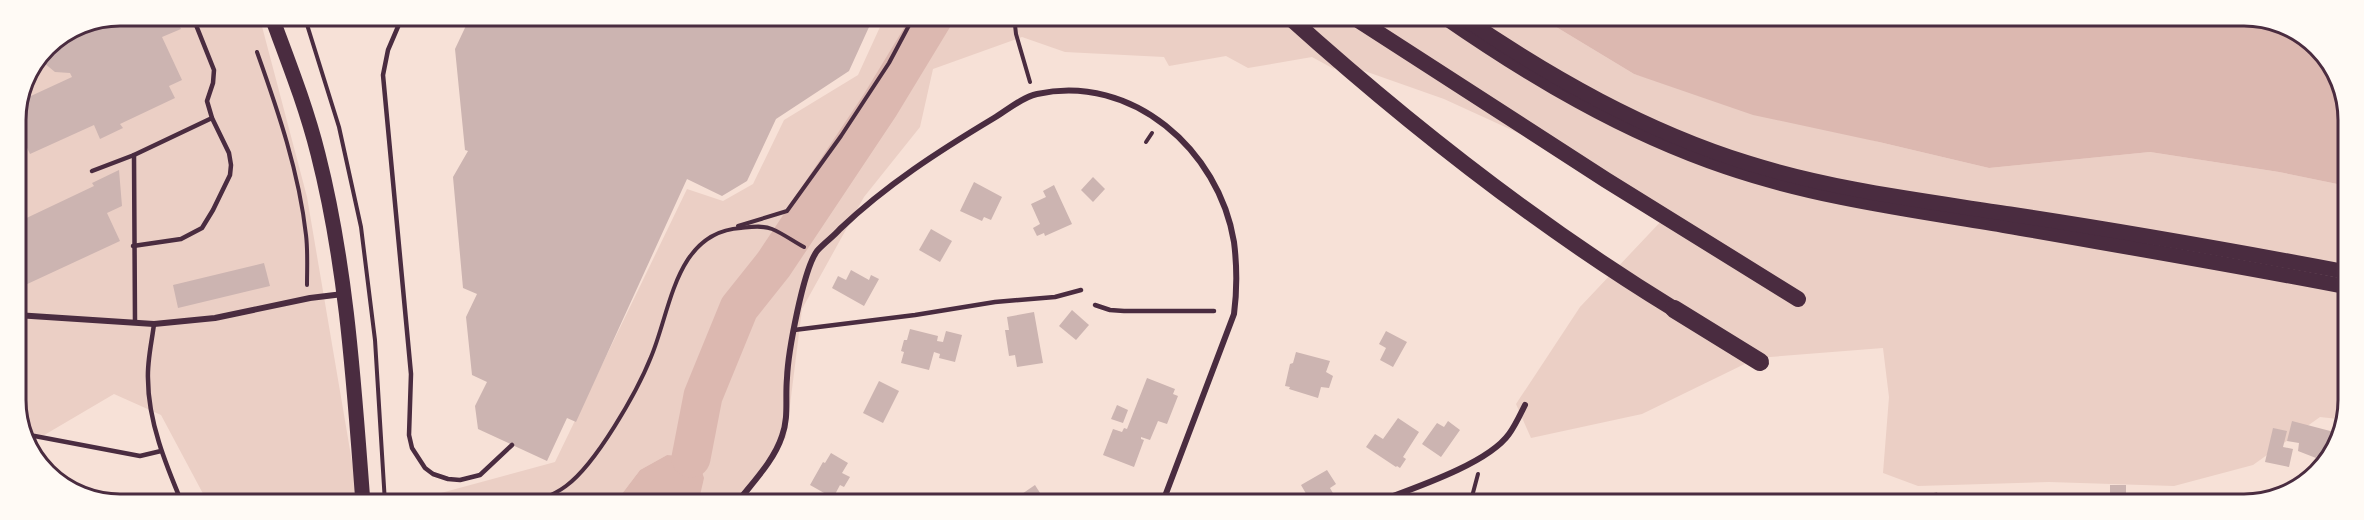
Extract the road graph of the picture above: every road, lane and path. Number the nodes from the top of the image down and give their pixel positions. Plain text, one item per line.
1 (196, 25) edge
2 (275, 25) edge
3 (307, 25) edge
4 (399, 25) edge
5 (909, 25) edge
6 (1015, 25) edge
7 (1298, 25) edge
8 (1366, 25) edge
9 (1456, 25) edge
10 (1475, 25) edge
11 (257, 52) dead end
12 (1034, 94) junction
13 (212, 118) junction
14 (134, 155) junction
15 (92, 171) dead end
16 (732, 228) junction
17 (801, 245) dead end
18 (133, 246) junction
19 (2338, 270) edge
20 (2338, 285) edge
21 (1081, 290) dead end
22 (344, 294) junction
23 (310, 298) junction
24 (1798, 299) dead end
25 (1095, 305) dead end
26 (1674, 309) joint
27 (1214, 311) dead end
28 (25, 316) edge
29 (135, 322) junction
30 (154, 324) junction
31 (794, 330) junction
32 (1760, 362) dead end
33 (1525, 405) dead end
34 (33, 436) edge
35 (512, 445) dead end
36 (161, 451) junction
37 (1483, 456) junction
38 (178, 494) edge
39 (362, 494) edge
40 (384, 494) edge
41 (551, 494) edge
42 (743, 494) edge
43 (1166, 494) edge
44 (1397, 494) edge
45 (1473, 494) edge

1 - 13 lane
2 - 22 main road
3 - 40 path
4 - 35 lane
5 - 16 path
6 - 12 path
7 - 26 highway
8 - 24 highway
9 - 20 main road
10 - 19 main road
11 - 23 path
12 - 31 street
12 - 43 street
13 - 14 lane
13 - 18 lane
14 - 15 lane
14 - 18 lane
16 - 17 path
16 - 41 path
18 - 29 lane
21 - 31 lane
22 - 23 street
22 - 39 main road
23 - 30 street
25 - 27 lane
26 - 32 highway
28 - 29 street
29 - 30 street
30 - 36 lane
31 - 42 street
33 - 37 street
34 - 36 lane
36 - 38 lane
37 - 44 street
37 - 45 path

